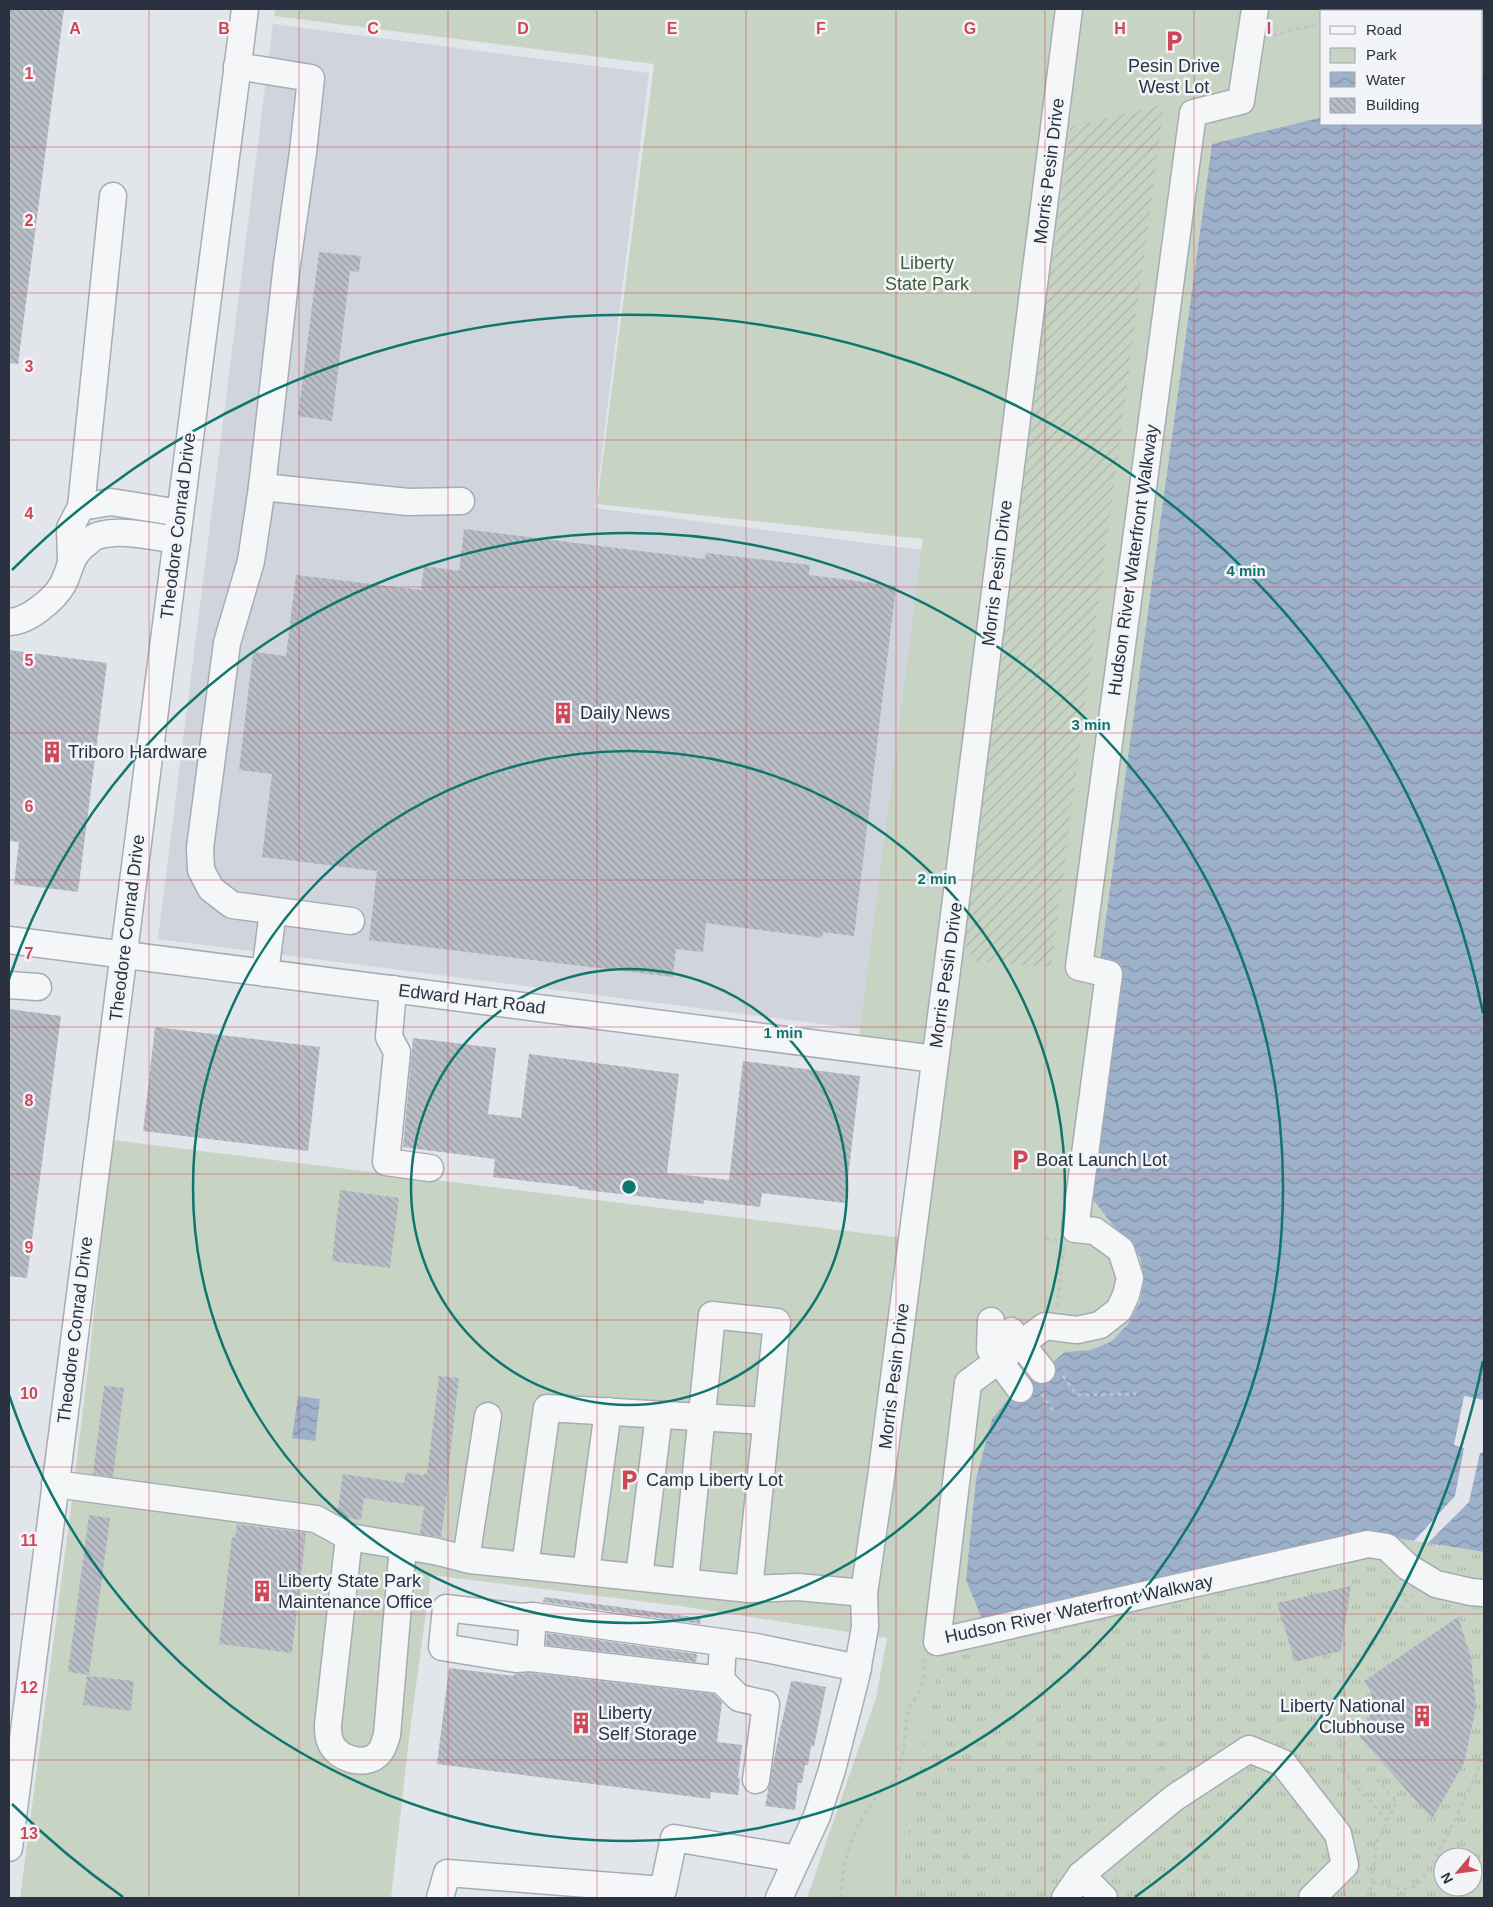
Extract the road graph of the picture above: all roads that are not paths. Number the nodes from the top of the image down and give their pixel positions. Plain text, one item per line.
1 (245, 9) edge
2 (1069, 9) edge
3 (1255, 9) edge
4 (238, 66) junction
5 (113, 196) dead end
6 (262, 487) junction
7 (461, 501) dead end
8 (80, 507) junction
9 (180, 513) junction
10 (177, 540) junction
11 (71, 559) junction
12 (9, 622) edge
13 (273, 911) junction
14 (351, 921) dead end
15 (9, 940) edge
16 (123, 955) junction
17 (264, 973) junction
18 (9, 985) edge
19 (38, 987) dead end
20 (393, 989) junction
21 (935, 1059) junction
22 (430, 1168) dead end
23 (1021, 1344) junction
24 (998, 1360) junction
25 (1051, 1371) road end
26 (1020, 1389) dead end
27 (608, 1412) junction
28 (659, 1415) junction
29 (488, 1416) dead end
30 (702, 1417) junction
31 (766, 1421) junction
32 (55, 1484) junction
33 (349, 1537) junction
34 (403, 1546) junction
35 (466, 1560) junction
36 (525, 1566) junction
37 (586, 1572) junction
38 (639, 1577) junction
39 (685, 1582) junction
40 (750, 1589) junction
41 (1484, 1593) edge
42 (864, 1594) junction
43 (533, 1616) junction
44 (723, 1643) junction
45 (530, 1658) junction
46 (858, 1668) junction
47 (721, 1680) junction
48 (756, 1780) dead end
49 (9, 1848) edge
50 (797, 1859) junction
51 (1081, 1875) junction
52 (440, 1898) edge
53 (779, 1898) edge
54 (1065, 1898) edge
55 (1104, 1898) edge
56 (1312, 1898) edge

1 - 4 street, Theodore Conrad Drive
2 - 21 street, Morris Pesin Drive
3 - 23 street, Hudson River Waterfront Walkway
4 - 6 street
4 - 9 street, Theodore Conrad Drive
5 - 8 street
6 - 7 street
6 - 13 street
8 - 9 street
8 - 11 street
9 - 10 street, Theodore Conrad Drive
10 - 11 street
10 - 16 street, Theodore Conrad Drive
11 - 12 street
13 - 14 street
13 - 17 street
15 - 16 street, Edward Hart Road
16 - 17 street, Edward Hart Road
16 - 32 street, Theodore Conrad Drive
17 - 20 street, Edward Hart Road
18 - 19 street
20 - 21 street, Edward Hart Road
20 - 22 street
21 - 42 street, Morris Pesin Drive
23 - 24 street, Hudson River Waterfront Walkway
23 - 24 street
23 - 25 street
24 - 26 street
24 - 41 street, Hudson River Waterfront Walkway
27 - 28 street
27 - 36 street
27 - 37 street
28 - 30 street
28 - 38 street
29 - 35 street
30 - 31 street
30 - 31 street
30 - 39 street
31 - 40 street
32 - 33 street
32 - 49 street, Theodore Conrad Drive
33 - 34 street
33 - 34 street
34 - 35 street
35 - 36 street
36 - 37 street
37 - 38 street
38 - 39 street
39 - 40 street
40 - 42 street
42 - 46 street, Morris Pesin Drive
43 - 44 street
43 - 45 street
43 - 45 street
44 - 46 street
44 - 47 street
45 - 47 street
46 - 50 street, Morris Pesin Drive
47 - 48 street
50 - 52 street
50 - 53 street, Morris Pesin Drive
51 - 54 street
51 - 55 street
51 - 56 street

